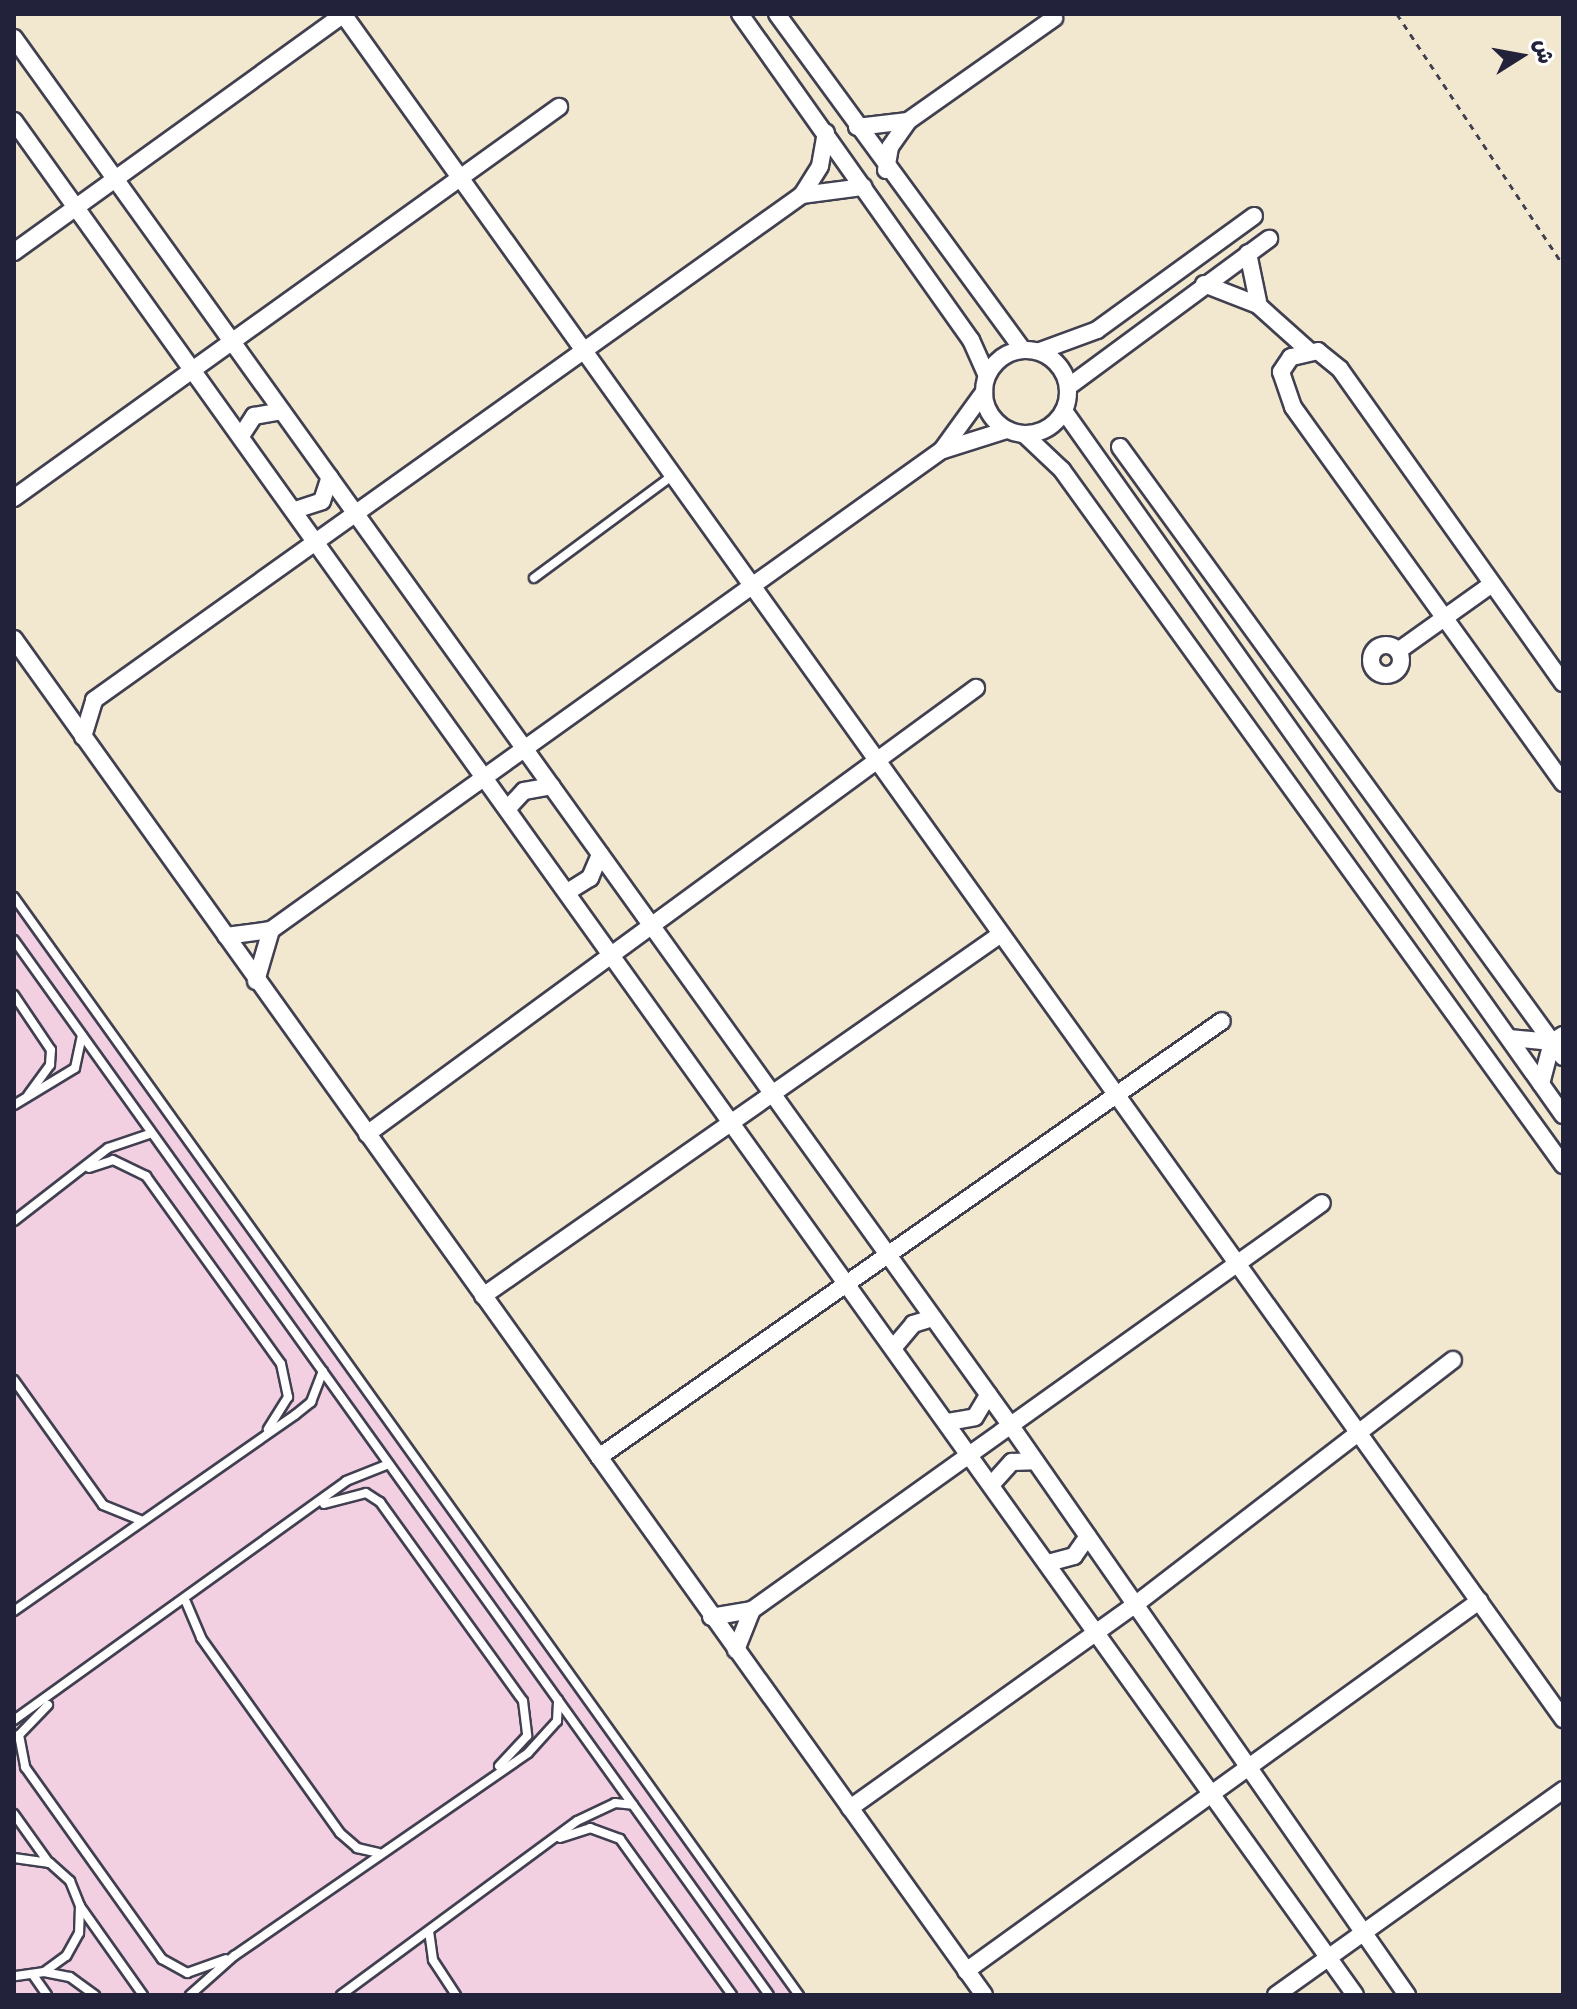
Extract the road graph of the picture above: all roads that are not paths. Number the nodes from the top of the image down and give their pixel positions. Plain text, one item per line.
1 (343, 14) edge
2 (740, 14) edge
3 (777, 14) edge
4 (1054, 18) dead end
5 (14, 38) edge
6 (559, 107) dead end
7 (14, 121) edge
8 (908, 121) junction
9 (857, 127) junction
10 (826, 133) junction
11 (886, 170) junction
12 (460, 177) junction
13 (115, 179) junction
14 (863, 187) junction
15 (802, 195) junction
16 (76, 207) junction
17 (1254, 216) dead end
18 (1269, 239) dead end
19 (14, 252) edge
20 (1248, 253) junction
21 (1204, 284) junction
22 (1259, 306) junction
23 (1273, 325) junction
24 (232, 341) junction
25 (1022, 349) junction
26 (1308, 350) junction
27 (585, 351) junction
28 (1040, 351) junction
29 (193, 369) junction
30 (1281, 372) junction
31 (985, 384) junction
32 (1068, 387) junction
33 (282, 411) junction
34 (1064, 411) junction
35 (1007, 430) junction
36 (1025, 435) junction
37 (241, 436) junction
38 (1120, 447) dead end
39 (942, 450) junction
40 (673, 474) junction
41 (330, 477) junction
42 (14, 498) edge
43 (295, 510) junction
44 (356, 515) junction
45 (317, 541) junction
46 (534, 578) dead end
47 (1492, 584) junction
48 (753, 585) junction
49 (1444, 618) junction
50 (14, 639) edge
51 (1398, 651) dead end
52 (1563, 683) edge
53 (976, 688) dead end
54 (55, 696) junction
55 (94, 700) junction
56 (1313, 712) junction
57 (1287, 729) junction
58 (83, 737) junction
59 (525, 749) junction
60 (878, 762) junction
61 (487, 776) junction
62 (1563, 783) edge
63 (552, 786) junction
64 (509, 807) junction
65 (600, 854) junction
66 (569, 891) junction
67 (14, 897) edge
68 (654, 928) junction
69 (271, 930) junction
70 (1001, 934) junction
71 (226, 936) junction
72 (14, 940) edge
73 (615, 956) junction
74 (256, 981) junction
75 (14, 995) edge
76 (1222, 1021) dead end
77 (82, 1035) junction
78 (1509, 1038) junction
79 (1558, 1039) edge
80 (1563, 1057) edge
81 (1541, 1084) junction
82 (28, 1095) junction
83 (773, 1095) junction
84 (1117, 1095) junction
85 (14, 1105) edge
86 (1563, 1115) edge
87 (734, 1122) junction
88 (152, 1133) junction
89 (367, 1134) junction
90 (1563, 1165) edge
91 (89, 1168) junction
92 (1322, 1203) dead end
93 (14, 1221) edge
94 (887, 1255) junction
95 (1236, 1261) junction
96 (848, 1282) junction
97 (483, 1296) junction
98 (933, 1318) junction
99 (894, 1347) junction
100 (1453, 1360) dead end
101 (323, 1371) junction
102 (14, 1380) edge
103 (988, 1395) junction
104 (948, 1422) junction
105 (1009, 1423) junction
106 (267, 1431) junction
107 (1359, 1435) junction
108 (969, 1452) junction
109 (599, 1457) junction
110 (1035, 1461) junction
111 (389, 1464) junction
112 (992, 1484) junction
113 (320, 1506) junction
114 (141, 1520) junction
115 (1088, 1536) junction
116 (1048, 1563) junction
117 (1479, 1601) junction
118 (186, 1602) junction
119 (1136, 1604) junction
120 (752, 1610) junction
121 (14, 1611) edge
122 (711, 1617) junction
123 (1098, 1632) junction
124 (736, 1650) junction
125 (55, 1697) junction
126 (558, 1700) junction
127 (1563, 1719) edge
128 (14, 1720) edge
129 (1250, 1766) junction
130 (493, 1771) junction
131 (1563, 1790) edge
132 (1213, 1793) junction
133 (633, 1805) junction
134 (850, 1808) junction
135 (14, 1814) edge
136 (556, 1840) junction
137 (378, 1853) junction
138 (14, 1858) edge
139 (50, 1863) junction
140 (80, 1906) junction
141 (429, 1931) junction
142 (1365, 1931) junction
143 (234, 1956) junction
144 (1330, 1957) junction
145 (966, 1971) junction
146 (44, 1972) junction
147 (33, 1975) junction
148 (15, 1977) edge
149 (47, 1995) edge
150 (95, 1995) edge
151 (143, 1995) edge
152 (190, 1995) edge
153 (341, 1995) edge
154 (456, 1995) edge
155 (732, 1995) edge
156 (769, 1995) edge
157 (799, 1995) edge
158 (984, 1995) edge
159 (1276, 1995) edge
160 (1355, 1995) edge
161 (1407, 1995) edge

1 - 12 street
1 - 13 street
2 - 10 street
3 - 9 street
4 - 8 street
5 - 13 street
6 - 12 street
7 - 16 street
8 - 9 street
8 - 11 street
9 - 11 street
10 - 14 street
10 - 15 street
11 - 25 street
12 - 24 street
12 - 27 street
13 - 16 street
13 - 24 street
14 - 15 street
14 - 31 street
15 - 27 street
16 - 19 street
16 - 29 street
17 - 28 street
18 - 20 street
20 - 21 street
20 - 22 street
21 - 22 street
21 - 32 street
22 - 23 street
23 - 26 street
23 - 30 street
24 - 29 street
24 - 33 street
25 - 28 street
25 - 31 street
26 - 30 street
26 - 47 street
27 - 40 street
27 - 44 street
28 - 32 street
29 - 37 street
29 - 42 street
30 - 49 street
31 - 35 street
31 - 39 street
32 - 34 street
33 - 37 street
33 - 41 street
34 - 36 street
34 - 57 street
35 - 36 street
35 - 39 street
36 - 90 street
37 - 43 street
38 - 56 street
39 - 48 street
40 - 46 lane
40 - 48 street
41 - 43 street
41 - 44 street
43 - 45 street
44 - 45 street
44 - 59 street
45 - 55 street
45 - 61 street
47 - 49 street
47 - 52 street
48 - 59 street
48 - 60 street
49 - 51 street
49 - 62 street
50 - 54 street
53 - 60 street
54 - 55 street
54 - 58 street
55 - 58 street
56 - 57 street
56 - 79 street
57 - 78 street
58 - 71 street
59 - 61 street
59 - 63 street
60 - 68 street
60 - 70 street
61 - 64 street
61 - 69 street
63 - 64 street
63 - 65 street
64 - 66 street
65 - 66 street
65 - 68 street
66 - 73 street
67 - 157 lane
68 - 73 street
68 - 83 street
69 - 71 street
69 - 74 street
70 - 83 street
70 - 84 street
71 - 74 street
72 - 77 lane
73 - 87 street
73 - 89 street
74 - 89 street
75 - 82 lane
76 - 84 street
77 - 82 lane
77 - 88 lane
78 - 79 street
78 - 81 street
79 - 80 street
79 - 81 street
81 - 86 street
82 - 85 lane
83 - 87 street
83 - 94 street
84 - 94 street
84 - 95 street
87 - 96 street
87 - 97 street
88 - 91 lane
88 - 101 lane
89 - 97 street
91 - 93 lane
91 - 106 lane
92 - 95 street
94 - 96 street
94 - 98 street
95 - 105 street
95 - 107 street
96 - 99 street
96 - 109 street
97 - 109 street
98 - 99 street
98 - 103 street
99 - 104 street
100 - 107 street
101 - 106 lane
101 - 111 lane
102 - 114 lane
103 - 104 street
103 - 105 street
104 - 108 street
105 - 108 street
105 - 110 street
106 - 114 lane
107 - 117 street
107 - 119 street
108 - 112 street
108 - 120 street
109 - 122 street
110 - 112 street
110 - 115 street
111 - 113 lane
111 - 126 lane
112 - 116 street
113 - 118 lane
113 - 130 lane
114 - 121 lane
115 - 116 street
115 - 119 street
116 - 123 street
117 - 127 street
117 - 129 street
118 - 125 lane
118 - 137 lane
119 - 123 street
119 - 129 street
120 - 122 street
120 - 124 street
122 - 124 street
123 - 132 street
123 - 134 street
124 - 134 street
125 - 128 lane
125 - 143 lane
126 - 130 lane
126 - 133 lane
129 - 132 street
129 - 142 street
130 - 137 lane
131 - 142 street
132 - 144 street
132 - 145 street
133 - 136 lane
133 - 156 lane
134 - 145 street
135 - 139 lane
136 - 141 lane
136 - 155 lane
137 - 143 lane
138 - 139 lane
139 - 140 lane
140 - 146 lane
140 - 151 lane
141 - 153 lane
141 - 154 lane
142 - 144 street
142 - 161 street
143 - 152 lane
144 - 159 street
144 - 160 street
145 - 158 street
146 - 147 lane
146 - 150 lane
147 - 148 lane
147 - 149 lane

